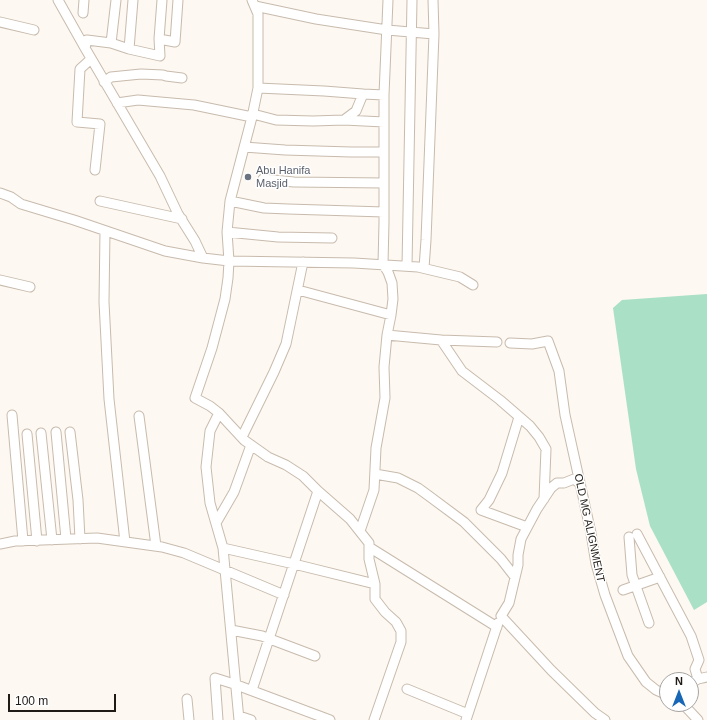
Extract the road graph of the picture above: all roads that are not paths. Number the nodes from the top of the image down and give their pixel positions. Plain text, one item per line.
1 (58, 0) edge
2 (84, 0) edge
3 (116, 0) edge
4 (133, 0) edge
5 (162, 0) edge
6 (178, 0) edge
7 (388, 0) edge
8 (412, 0) edge
9 (433, 0) edge
10 (254, 3) edge
11 (83, 13) dead end
12 (0, 22) edge
13 (34, 30) dead end
14 (388, 30) junction
15 (412, 33) junction
16 (434, 34) junction
17 (159, 39) junction
18 (111, 42) junction
19 (85, 48) junction
20 (129, 49) junction
21 (91, 60) junction
22 (182, 78) dead end
23 (104, 82) junction
24 (258, 88) junction
25 (363, 94) junction
26 (384, 95) junction
27 (117, 103) junction
28 (252, 116) junction
29 (344, 120) junction
30 (384, 122) junction
31 (244, 147) junction
32 (384, 152) junction
33 (96, 170) dead end
34 (263, 179) dead end
35 (384, 183) junction
36 (0, 193) edge
37 (100, 201) dead end
38 (230, 201) junction
39 (384, 212) junction
40 (182, 219) junction
41 (105, 231) junction
42 (227, 232) junction
43 (332, 238) dead end
44 (203, 258) junction
45 (229, 261) junction
46 (302, 262) junction
47 (383, 264) junction
48 (407, 266) junction
49 (424, 268) junction
50 (0, 280) edge
51 (473, 285) dead end
52 (30, 287) dead end
53 (298, 290) junction
54 (392, 315) junction
55 (387, 335) junction
56 (441, 340) junction
57 (498, 342) dead end
58 (510, 343) dead end
59 (219, 413) junction
60 (12, 414) dead end
61 (139, 416) dead end
62 (519, 417) junction
63 (56, 432) dead end
64 (70, 432) dead end
65 (41, 433) dead end
66 (27, 434) dead end
67 (242, 437) junction
68 (251, 445) junction
69 (375, 474) junction
70 (579, 484) junction
71 (318, 491) junction
72 (544, 499) junction
73 (216, 523) junction
74 (527, 527) junction
75 (360, 531) junction
76 (66, 539) junction
77 (80, 539) junction
78 (37, 540) junction
79 (52, 540) junction
80 (23, 541) junction
81 (125, 542) junction
82 (0, 544) edge
83 (156, 546) junction
84 (369, 547) junction
85 (223, 548) junction
86 (294, 564) junction
87 (225, 570) junction
88 (515, 577) junction
89 (660, 577) junction
90 (375, 584) junction
91 (636, 585) junction
92 (623, 590) dead end
93 (284, 595) junction
94 (501, 616) junction
95 (649, 623) dead end
96 (496, 627) junction
97 (231, 630) junction
98 (269, 639) junction
99 (315, 656) dead end
100 (696, 672) edge
101 (236, 684) junction
102 (407, 689) dead end
103 (252, 690) junction
104 (659, 691) edge
105 (187, 699) dead end
106 (690, 712) edge
107 (467, 717) edge
108 (239, 718) edge
109 (189, 720) edge
110 (218, 720) edge
111 (251, 720) edge
112 (330, 720) edge
113 (374, 720) edge
114 (605, 720) edge
115 (698, 720) edge

1 - 19 street
2 - 11 street
3 - 18 street
4 - 20 street
5 - 17 street
6 - 17 street
7 - 14 street
8 - 15 street
9 - 16 street
10 - 14 street
10 - 24 street
12 - 13 street
14 - 15 street
14 - 26 street
15 - 16 street
15 - 48 street
16 - 49 street
17 - 20 street
18 - 19 street
18 - 20 street
19 - 21 street
21 - 23 street
21 - 33 street
22 - 23 street
23 - 27 street
24 - 25 street
24 - 28 street
25 - 26 street
25 - 29 street
26 - 30 street
27 - 28 street
27 - 40 street
28 - 29 street
28 - 31 street
29 - 30 street
30 - 32 street
31 - 32 street
31 - 38 street
32 - 35 street
34 - 35 street
35 - 39 street
36 - 41 street
37 - 40 street
38 - 39 street
38 - 42 street
39 - 47 street
40 - 44 street
41 - 44 street
41 - 81 street
42 - 43 street
42 - 45 street
44 - 45 street
45 - 46 street
45 - 59 street
46 - 47 street
46 - 53 street
47 - 48 street
47 - 54 street
48 - 49 street
49 - 51 street
50 - 52 street
53 - 54 street
53 - 67 street
54 - 55 street
55 - 56 street
55 - 69 street
56 - 57 street
56 - 62 street
58 - 70 street, OLD MG ALIGNMENT
59 - 67 street
59 - 73 street
60 - 80 street
61 - 83 street
62 - 72 street
62 - 74 street
63 - 76 street
64 - 77 street
65 - 79 street
66 - 78 street
67 - 68 street
68 - 71 street
68 - 73 street
69 - 75 street
69 - 88 street
70 - 72 street
70 - 104 street, OLD MG ALIGNMENT
71 - 75 street
71 - 86 street
72 - 74 street
73 - 85 street
74 - 88 street
75 - 84 street
76 - 77 street
76 - 79 street
77 - 81 street
78 - 79 street
78 - 80 street
80 - 82 street
81 - 83 street
83 - 87 street
84 - 90 street
84 - 96 street
85 - 86 street
85 - 87 street
86 - 90 street
86 - 93 street
87 - 93 street
87 - 97 street
88 - 94 street
89 - 91 street
89 - 91 street
89 - 100 street
90 - 113 street
91 - 92 street
91 - 95 street
93 - 98 street
94 - 96 street
94 - 114 street
96 - 107 street
97 - 98 street
97 - 101 street
98 - 99 street
98 - 103 street
101 - 103 street
101 - 108 street
101 - 110 street
102 - 107 street
103 - 112 street
105 - 109 street
106 - 115 street
108 - 111 street

